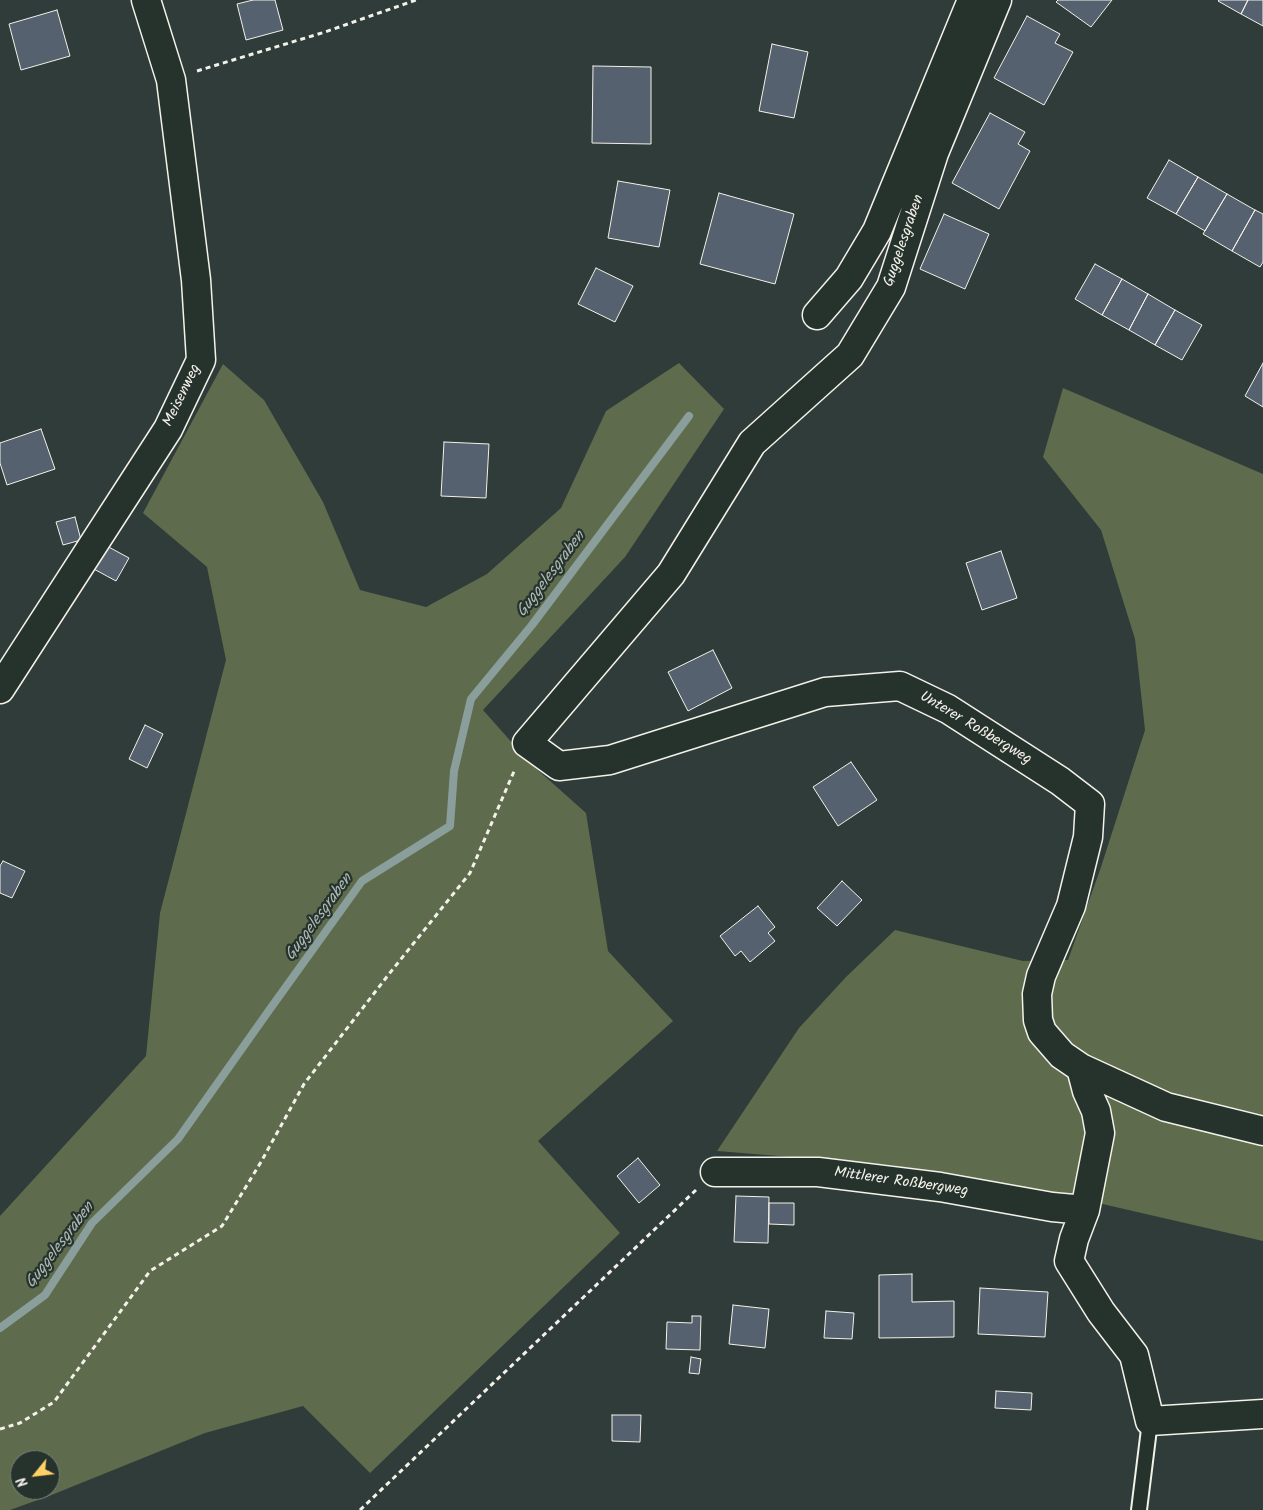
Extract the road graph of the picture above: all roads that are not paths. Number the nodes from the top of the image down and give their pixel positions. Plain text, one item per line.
1 (146, 0) edge
2 (972, 0) edge
3 (997, 0) edge
4 (817, 315) dead end
5 (0, 689) edge
6 (527, 742) joint
7 (1081, 1068) junction
8 (1263, 1131) edge
9 (715, 1172) road end
10 (1085, 1210) junction
11 (1263, 1414) edge
12 (1150, 1420) junction
13 (1139, 1510) edge

1 - 5 street, Meisenweg
2 - 4 street, Guggelesgraben
3 - 6 street, Guggelesgraben
6 - 7 street, Unterer Roßbergweg
7 - 8 street
7 - 10 street
9 - 10 street, Mittlerer Roßbergweg
10 - 12 street
11 - 12 street
12 - 13 lane

